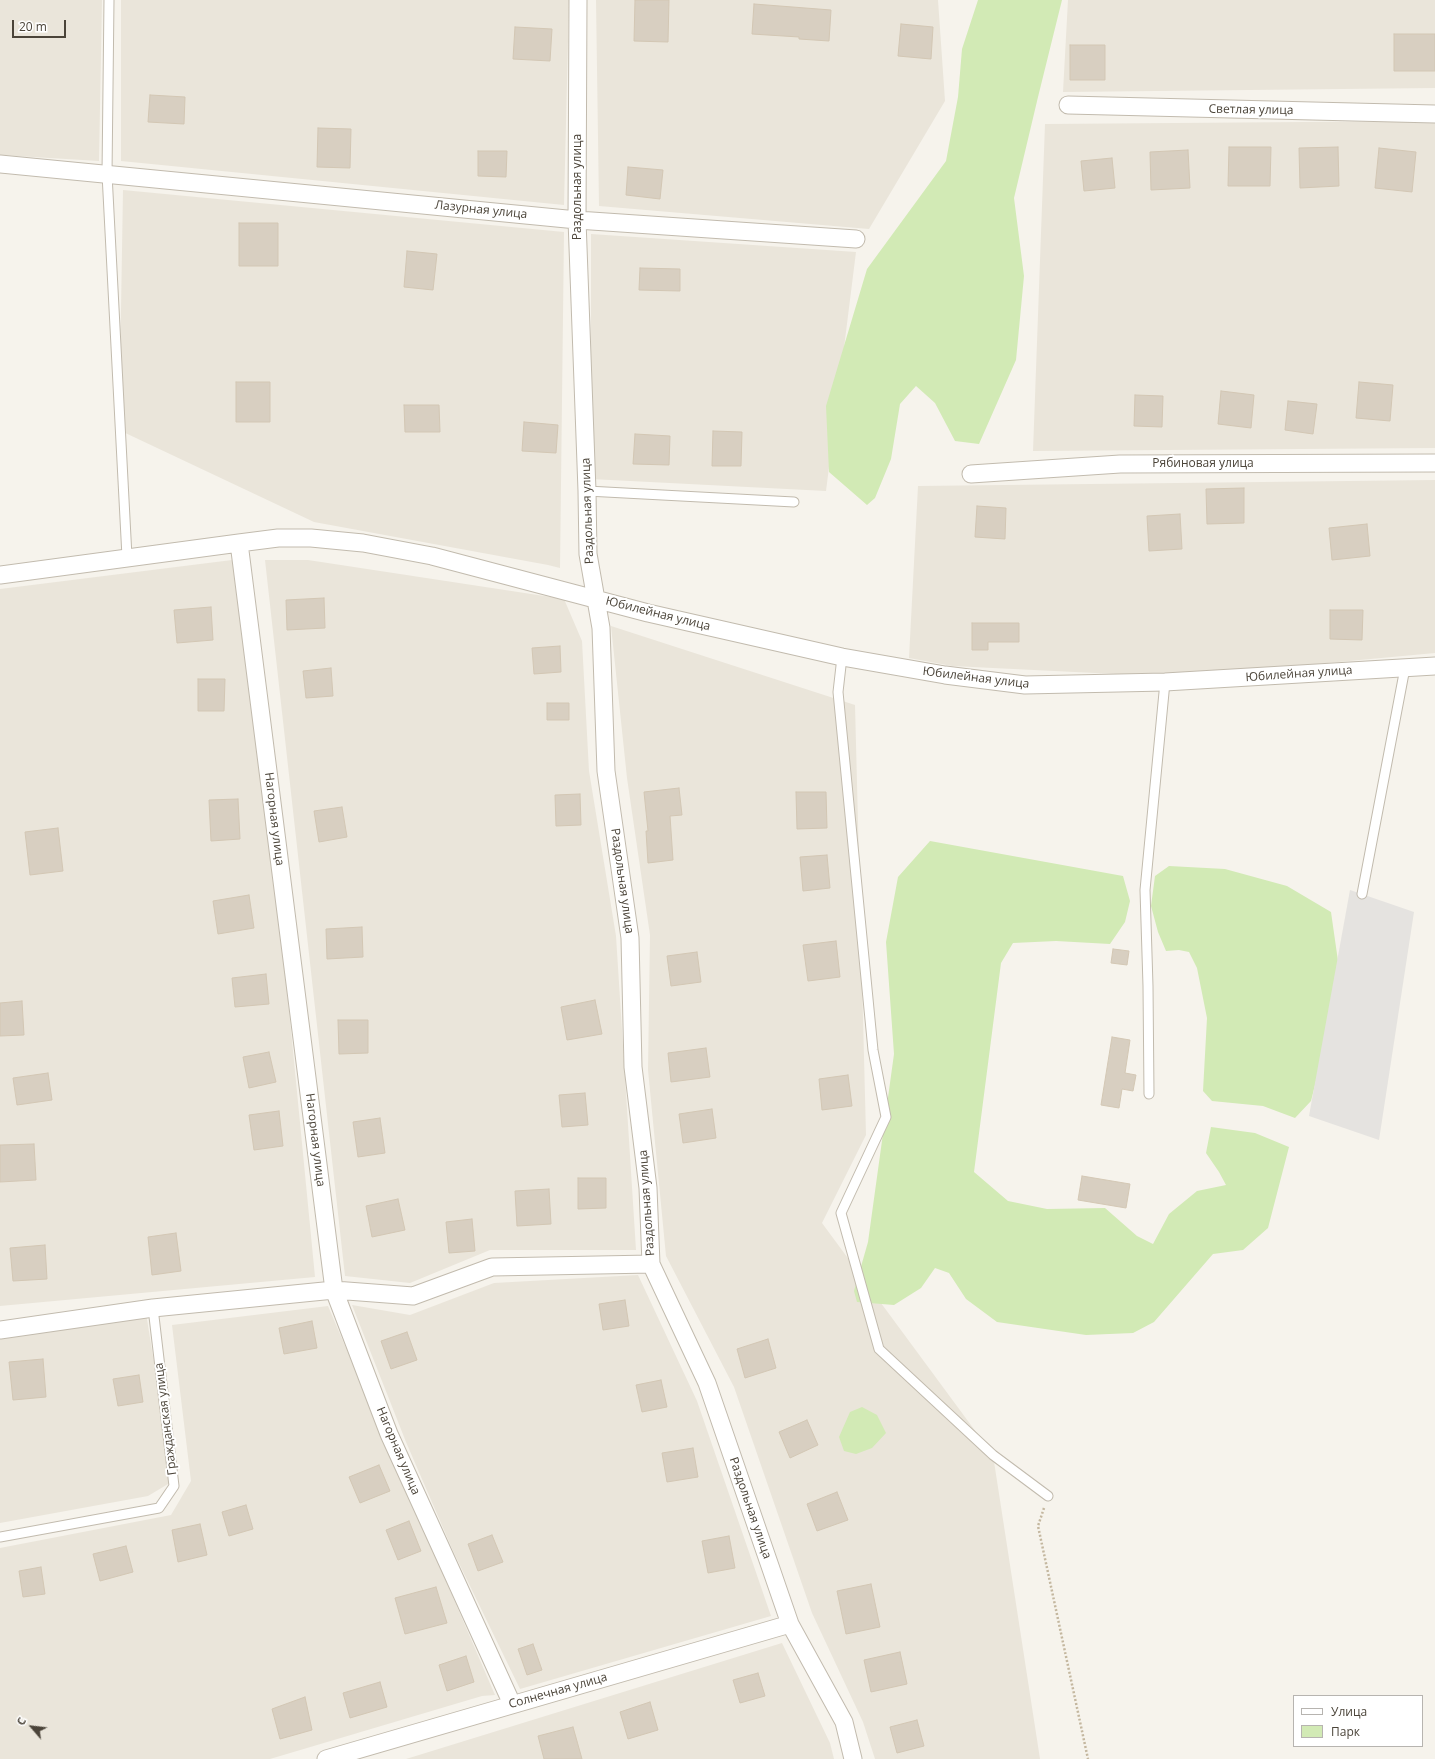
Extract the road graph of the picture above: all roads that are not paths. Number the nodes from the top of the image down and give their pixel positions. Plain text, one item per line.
1 (109, 0) edge
2 (578, 0) edge
3 (1068, 105) dead end
4 (1435, 114) edge
5 (0, 164) edge
6 (107, 174) junction
7 (577, 220) junction
8 (856, 238) dead end
9 (1435, 463) edge
10 (972, 474) dead end
11 (587, 491) junction
12 (794, 502) dead end
13 (240, 543) junction
14 (127, 557) junction
15 (0, 575) edge
16 (596, 598) junction
17 (842, 657) junction
18 (1435, 666) edge
19 (1405, 668) junction
20 (1165, 682) junction
21 (1362, 894) dead end
22 (1149, 1094) dead end
23 (651, 1264) junction
24 (334, 1290) junction
25 (152, 1308) junction
26 (0, 1330) edge
27 (1048, 1496) road end
28 (0, 1537) edge
29 (790, 1624) junction
30 (512, 1704) junction
31 (326, 1759) edge
32 (853, 1759) edge

1 - 6 lane
2 - 7 street, Раздольная улица
3 - 4 street, Светлая улица
5 - 6 street, Лазурная улица
6 - 7 street, Лазурная улица
6 - 14 lane
7 - 8 street, Лазурная улица
7 - 11 street, Раздольная улица
9 - 10 street, Рябиновая улица
11 - 12 lane
11 - 16 street, Раздольная улица
13 - 14 street, Юбилейная улица
13 - 16 street, Юбилейная улица
13 - 24 street, Нагорная улица
14 - 15 street, Юбилейная улица
16 - 17 street, Юбилейная улица
16 - 23 street, Раздольная улица
17 - 20 street, Юбилейная улица
17 - 27 lane
18 - 19 street, Юбилейная улица
19 - 20 street, Юбилейная улица
19 - 21 lane
20 - 22 lane
23 - 24 street
23 - 29 street, Раздольная улица
24 - 25 street
24 - 30 street, Нагорная улица
25 - 26 street
25 - 28 lane, Гражданская улица
29 - 30 street, Солнечная улица
29 - 32 street, Раздольная улица
30 - 31 street, Солнечная улица

